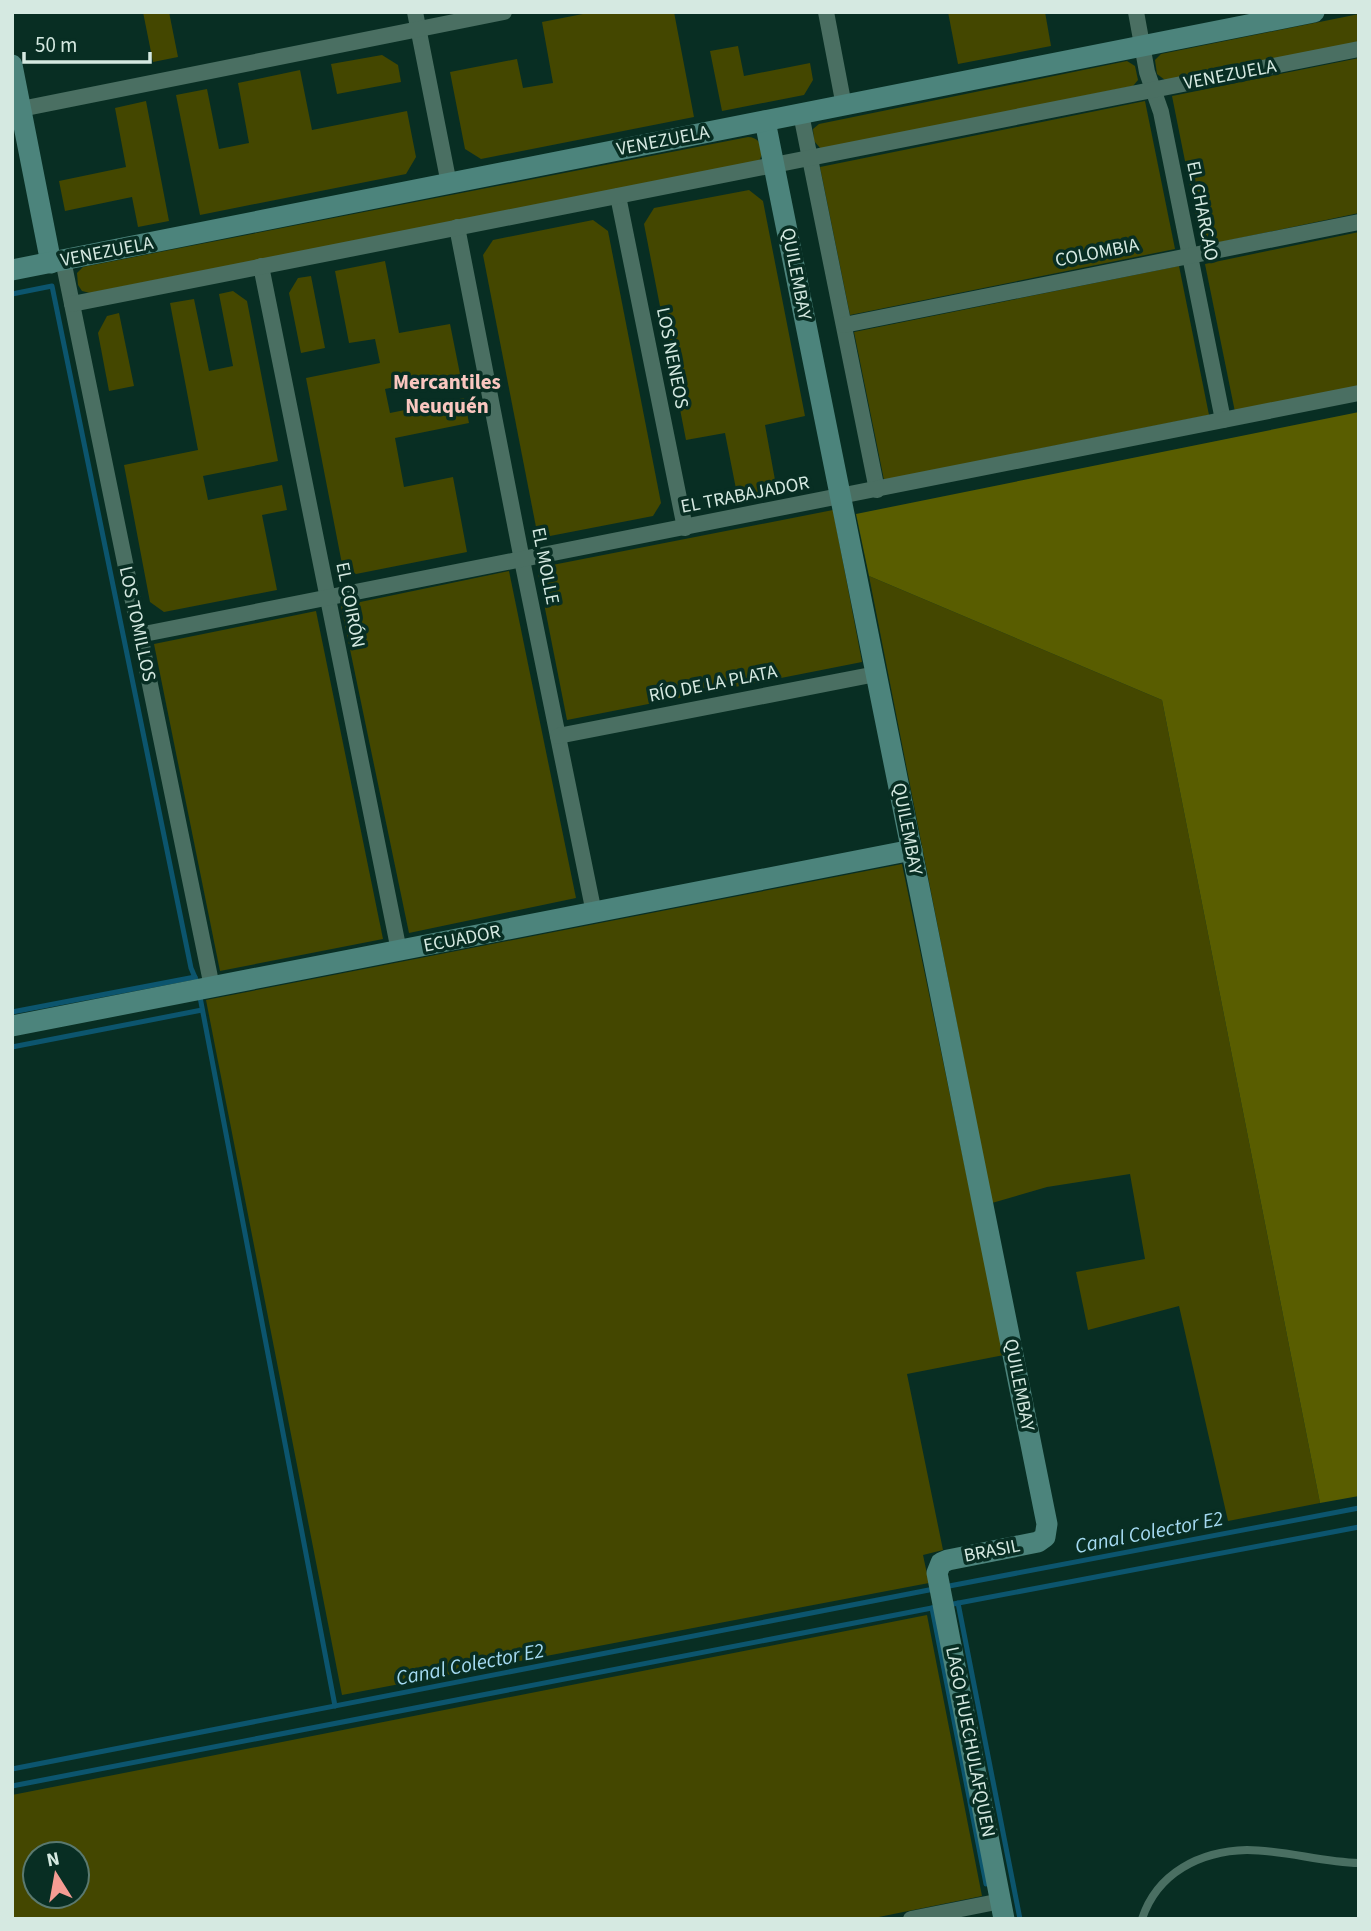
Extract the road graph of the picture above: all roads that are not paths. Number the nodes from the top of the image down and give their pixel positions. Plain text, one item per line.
1 (415, 12) edge
2 (504, 12) edge
3 (826, 12) edge
4 (1136, 12) edge
5 (1314, 12) edge
6 (418, 30) junction
7 (1143, 46) junction
8 (1359, 49) edge
9 (12, 65) edge
10 (1154, 90) junction
11 (844, 106) junction
12 (21, 109) junction
13 (802, 114) junction
14 (765, 121) junction
15 (810, 158) junction
16 (774, 165) junction
17 (449, 184) junction
18 (618, 196) junction
19 (1359, 222) edge
20 (457, 228) junction
21 (1190, 256) junction
22 (57, 262) junction
23 (261, 266) junction
24 (12, 270) edge
25 (72, 304) junction
26 (844, 325) junction
27 (1359, 393) edge
28 (1223, 420) junction
29 (877, 490) junction
30 (841, 497) junction
31 (685, 528) junction
32 (522, 560) junction
33 (327, 598) junction
34 (139, 635) junction
35 (876, 674) junction
36 (558, 736) junction
37 (912, 850) junction
38 (594, 913) junction
39 (399, 951) junction
40 (212, 987) junction
41 (12, 1026) edge
42 (1045, 1537) joint
43 (939, 1566) joint
44 (1359, 1863) edge
45 (1002, 1910) edge
46 (911, 1919) edge
47 (1142, 1919) edge

1 - 6 street
2 - 6 street
3 - 11 street
4 - 7 street, EL CHARCAO
5 - 7 street, VENEZUELA
6 - 12 street
6 - 17 street
7 - 10 street, EL CHARCAO
7 - 11 street, VENEZUELA
8 - 10 street, VENEZUELA
9 - 12 street, LOS TOMILLOS
10 - 15 street, VENEZUELA
10 - 21 street, EL CHARCAO
11 - 13 street, VENEZUELA
12 - 22 street, LOS TOMILLOS
13 - 14 street, VENEZUELA
13 - 15 street, QUILEMBAY
14 - 16 street, QUILEMBAY
14 - 17 street, VENEZUELA
15 - 16 street, VENEZUELA
15 - 26 street, QUILEMBAY
16 - 18 street, VENEZUELA
16 - 30 street, QUILEMBAY
17 - 22 street, VENEZUELA
18 - 20 street, VENEZUELA
18 - 31 street, LOS NENEOS
19 - 21 street, COLOMBIA
20 - 23 street, VENEZUELA
20 - 32 street, EL MOLLE
21 - 26 street, COLOMBIA
21 - 28 street, EL CHARCAO
22 - 24 street, VENEZUELA
22 - 25 street, LOS TOMILLOS
23 - 25 street, VENEZUELA
23 - 33 street, EL COIRÓN
25 - 34 street, LOS TOMILLOS
26 - 29 street, QUILEMBAY
27 - 28 street, EL TRABAJADOR
28 - 29 street, EL TRABAJADOR
29 - 30 street, EL TRABAJADOR
30 - 31 street, EL TRABAJADOR
30 - 35 street, QUILEMBAY
31 - 32 street, EL TRABAJADOR
32 - 33 street, EL TRABAJADOR
32 - 36 street, EL MOLLE
33 - 34 street, EL TRABAJADOR
33 - 39 street, EL COIRÓN
34 - 40 street, LOS TOMILLOS
35 - 36 street, RÍO DE LA PLATA
35 - 37 street, QUILEMBAY
36 - 38 street, EL MOLLE
37 - 38 street, ECUADOR
37 - 42 street, QUILEMBAY
38 - 39 street, ECUADOR
39 - 40 street, ECUADOR
40 - 41 street, ECUADOR
42 - 43 street, BRASIL
43 - 45 street, LAGO HUECHULAFQUEN
44 - 47 lane
45 - 46 street

